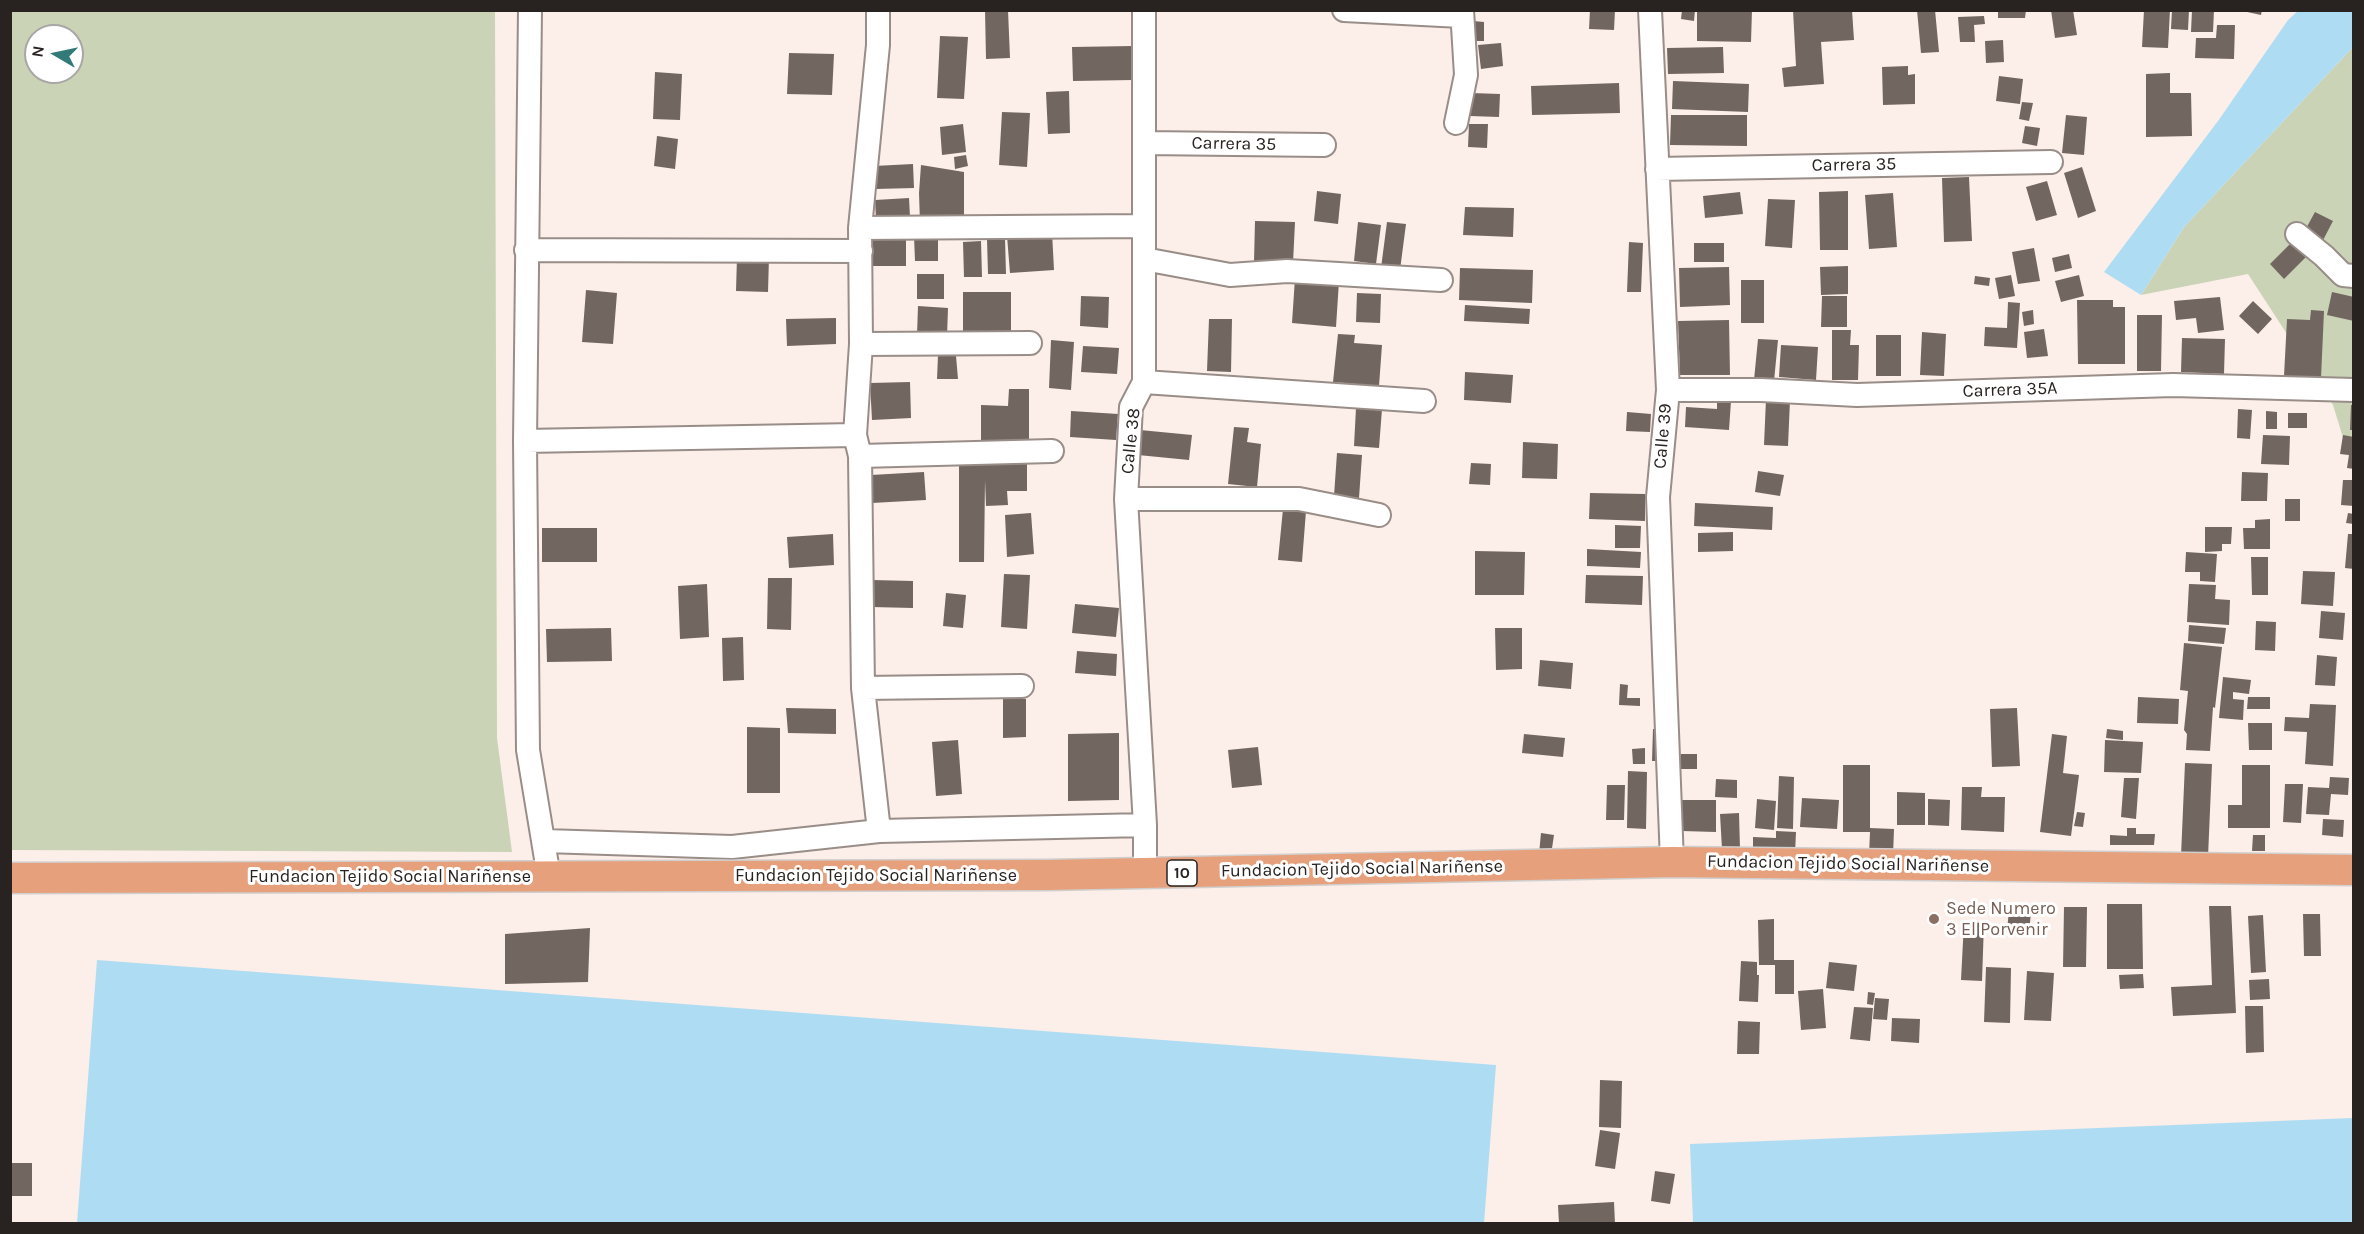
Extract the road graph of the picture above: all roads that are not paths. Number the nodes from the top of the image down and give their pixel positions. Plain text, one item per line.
1 (530, 10) edge
2 (878, 10) edge
3 (1144, 10) edge
4 (1344, 10) edge
5 (1650, 10) edge
6 (1461, 13) edge
7 (1456, 123) dead end
8 (1144, 143) junction
9 (1324, 145) dead end
10 (2051, 162) dead end
11 (1657, 169) junction
12 (1144, 226) junction
13 (860, 228) junction
14 (2296, 234) dead end
15 (526, 250) junction
16 (861, 251) junction
17 (1144, 259) junction
18 (2354, 276) edge
19 (1441, 280) dead end
20 (1030, 343) dead end
21 (861, 344) junction
22 (1144, 382) junction
23 (1668, 390) junction
24 (2354, 390) edge
25 (1424, 402) dead end
26 (525, 441) junction
27 (857, 445) junction
28 (1052, 451) dead end
29 (1126, 499) junction
30 (1378, 515) dead end
31 (1022, 686) dead end
32 (863, 688) junction
33 (1145, 825) junction
34 (879, 831) junction
35 (545, 841) junction
36 (1672, 862) junction
37 (2354, 870) edge
38 (1145, 874) junction
39 (549, 877) junction
40 (10, 878) edge

1 - 15 street
2 - 13 street
3 - 8 street, Calle 38
4 - 6 street
5 - 11 street, Calle 39
6 - 7 street
8 - 9 street, Carrera 35
8 - 12 street, Calle 38
10 - 11 street, Carrera 35
11 - 23 street, Calle 39
12 - 13 street
12 - 17 street, Calle 38
13 - 16 street
14 - 18 street
15 - 16 street
15 - 26 street
16 - 21 street
17 - 19 street
17 - 22 street, Calle 38
20 - 21 street
21 - 27 street
22 - 25 street
22 - 29 street, Calle 38
23 - 24 street, Carrera 35A
23 - 36 street, Calle 39
26 - 27 street
26 - 35 street
27 - 28 street
27 - 32 street
29 - 30 street
29 - 33 street, Calle 38
31 - 32 street
32 - 34 street
33 - 34 street
33 - 38 street, Calle 38
34 - 35 street
35 - 39 street
36 - 37 main road, Fundacion Tejido Social Nariñense / 10
36 - 38 main road, Fundacion Tejido Social Nariñense / 10
38 - 39 main road, Fundacion Tejido Social Nariñense / 10
39 - 40 main road, Fundacion Tejido Social Nariñense / 10

